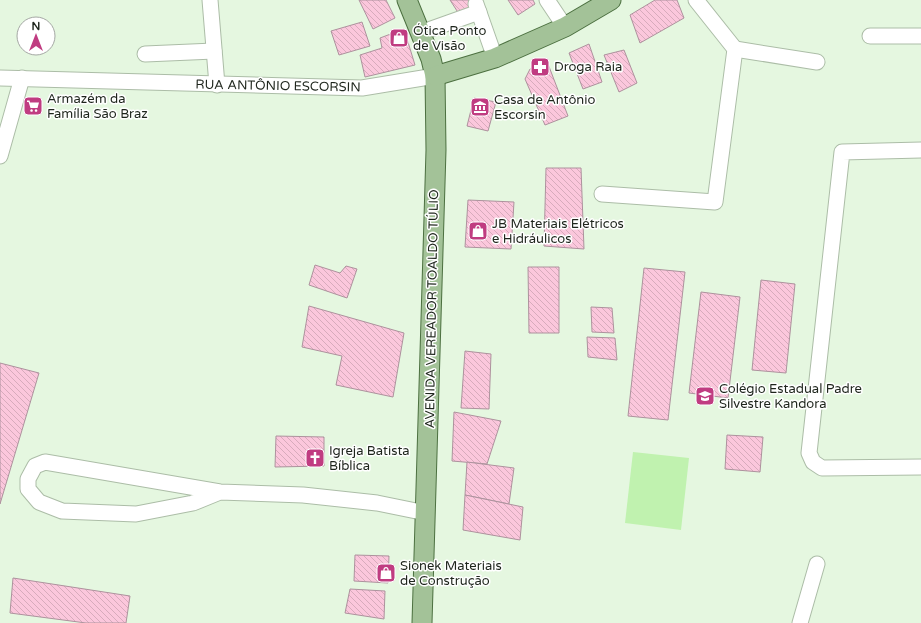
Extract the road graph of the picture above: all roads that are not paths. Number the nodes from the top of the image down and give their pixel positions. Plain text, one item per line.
1 (210, 0) edge
2 (407, 0) edge
3 (547, 0) edge
4 (611, 0) edge
5 (696, 0) edge
6 (565, 27) junction
7 (420, 33) junction
8 (870, 36) dead end
9 (921, 36) edge
10 (735, 49) junction
11 (214, 51) junction
12 (145, 54) dead end
13 (495, 58) junction
14 (817, 62) dead end
15 (435, 76) junction
16 (0, 78) edge
17 (22, 78) junction
18 (217, 85) junction
19 (921, 150) edge
20 (0, 156) edge
21 (602, 194) dead end
22 (921, 467) edge
23 (220, 492) junction
24 (426, 513) junction
25 (817, 564) dead end
26 (425, 623) edge
27 (800, 623) edge

1 - 11 street
2 - 7 main road, AVENIDA VEREADOR TOALDO TÚLIO
3 - 6 street
4 - 6 main road, RUA ANTÔNIO ESCORSIN
5 - 10 street
6 - 13 main road, RUA ANTÔNIO ESCORSIN
7 - 13 street
7 - 15 main road, AVENIDA VEREADOR TOALDO TÚLIO
8 - 9 street
10 - 14 street
10 - 21 street
11 - 12 street
11 - 18 street
13 - 15 main road, RUA ANTÔNIO ESCORSIN
15 - 18 street, RUA ANTÔNIO ESCORSIN
15 - 24 main road, AVENIDA VEREADOR TOALDO TÚLIO
16 - 17 street, RUA ANTÔNIO ESCORSIN
17 - 18 street, RUA ANTÔNIO ESCORSIN
17 - 20 street
19 - 22 street
23 - 23 street
23 - 24 street
24 - 26 main road, AVENIDA VEREADOR TOALDO TÚLIO
25 - 27 street

